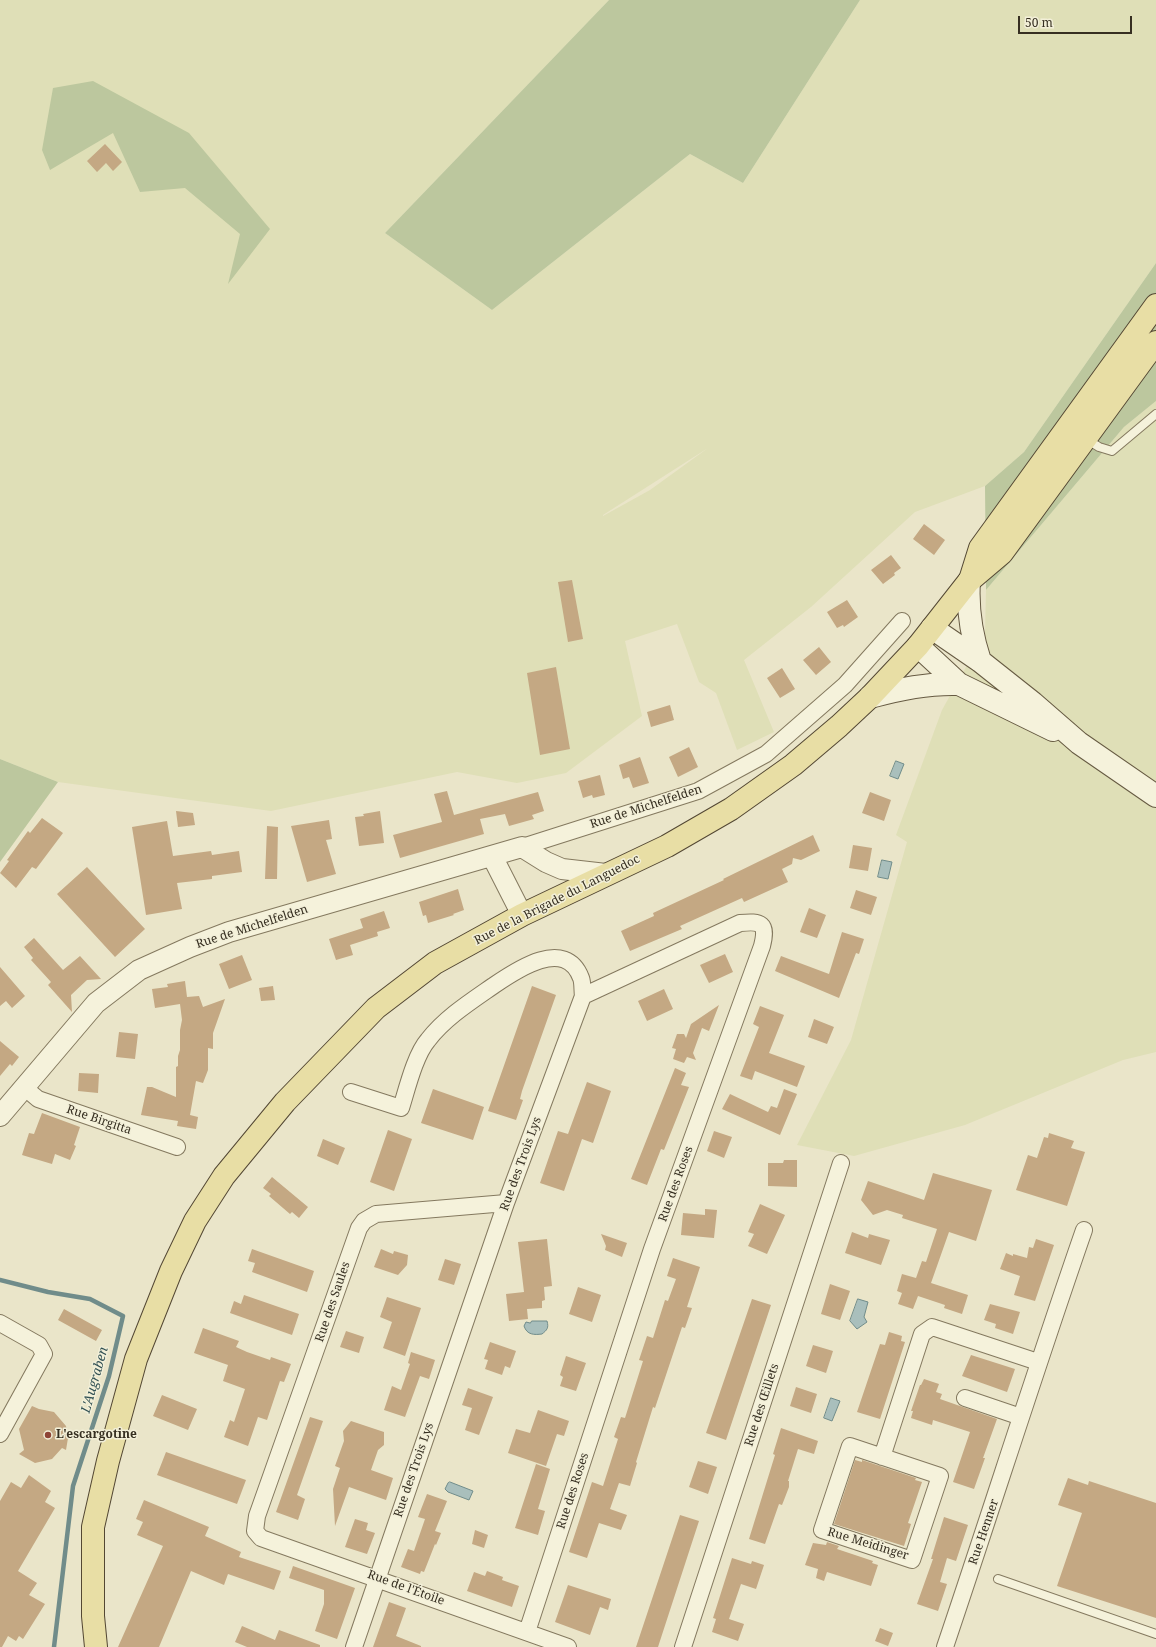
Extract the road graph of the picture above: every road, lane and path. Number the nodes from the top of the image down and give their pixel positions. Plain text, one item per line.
1 (1156, 305) edge
2 (1156, 342) edge
3 (1156, 414) edge
4 (1086, 438) junction
5 (969, 581) junction
6 (902, 621) dead end
7 (932, 628) junction
8 (918, 646) junction
9 (980, 661) junction
10 (959, 684) junction
11 (870, 697) junction
12 (1079, 743) junction
13 (1156, 796) edge
14 (522, 847) junction
15 (492, 856) junction
16 (606, 874) junction
17 (522, 915) junction
18 (583, 996) junction
19 (25, 1088) junction
20 (352, 1092) dead end
21 (0, 1116) edge
22 (177, 1147) dead end
23 (841, 1163) dead end
24 (506, 1202) junction
25 (1084, 1230) dead end
26 (0, 1323) edge
27 (1038, 1362) junction
28 (965, 1398) dead end
29 (1021, 1416) junction
30 (0, 1434) edge
31 (882, 1457) junction
32 (256, 1521) joint
33 (377, 1578) junction
34 (998, 1579) dead end
35 (93, 1616) junction
36 (527, 1632) junction
37 (1156, 1634) edge
38 (88, 1647) edge
39 (96, 1647) edge
40 (354, 1647) edge
41 (568, 1647) edge
42 (683, 1647) edge
43 (945, 1647) edge

1 - 5 main road
2 - 4 main road
3 - 4 lane
4 - 5 main road
5 - 7 main road, Rue de la Brigade du Languedoc
5 - 9 main road
6 - 14 street, Rue de Michelfelden
7 - 8 main road, Rue de la Brigade du Languedoc
7 - 9 main road
8 - 10 main road
8 - 11 main road, Rue de la Brigade du Languedoc
9 - 12 main road
10 - 11 main road
10 - 12 main road
11 - 16 main road, Rue de la Brigade du Languedoc
12 - 13 main road
14 - 15 street, Rue de Michelfelden
14 - 16 street
15 - 17 street
15 - 19 street, Rue de Michelfelden
16 - 17 main road, Rue de la Brigade du Languedoc
17 - 35 main road, Rue de la Brigade du Languedoc
18 - 20 street, Rue des Trois Lys
18 - 24 street, Rue des Trois Lys
18 - 36 street, Rue des Roses
19 - 21 street, Rue de Michelfelden
19 - 22 street, Rue Birgitta
23 - 42 street, Rue des Œillets
24 - 32 street, Rue des Saules
24 - 33 street, Rue des Trois Lys
25 - 27 street, Rue Henner
26 - 30 street
27 - 29 street, Rue Henner
27 - 31 street
28 - 29 street
29 - 43 street, Rue Henner
31 - 31 street, Rue Meidinger
32 - 33 street, Rue de l'Étoile
33 - 36 street, Rue de l'Étoile
33 - 40 street, Rue des Trois Lys
34 - 37 lane
35 - 38 main road, Rue de la Brigade du Languedoc
35 - 39 main road, Rue de la Brigade du Languedoc
36 - 41 street, Rue de l'Étoile

